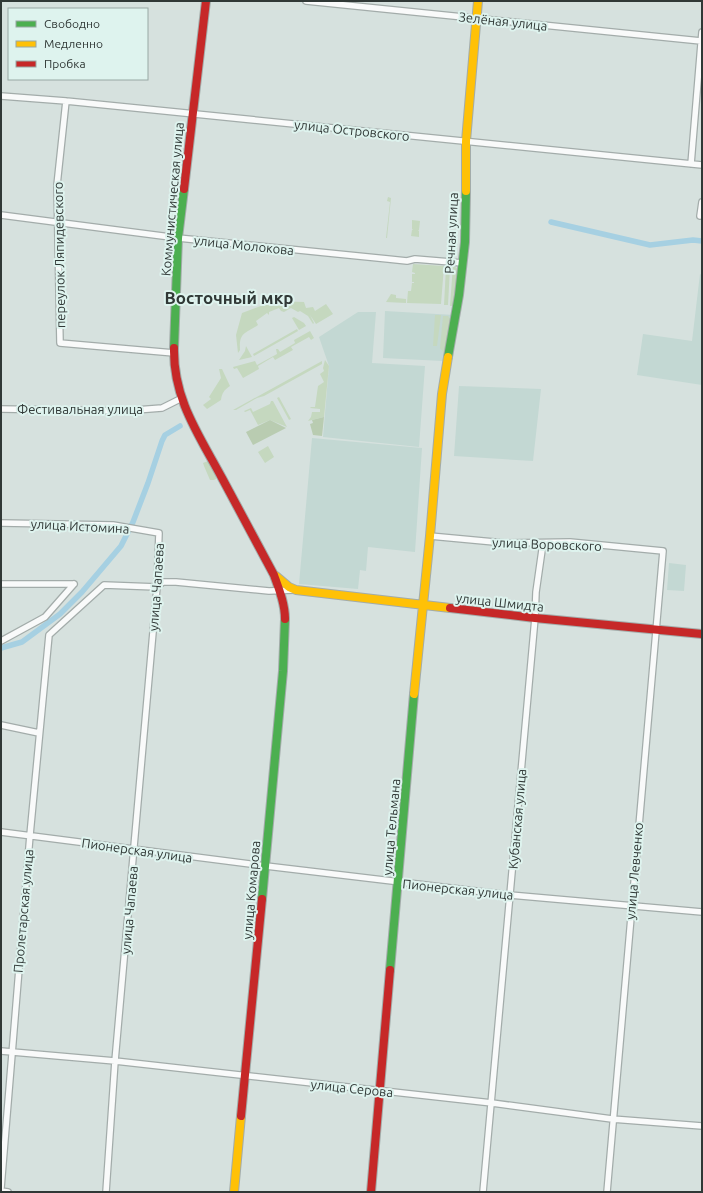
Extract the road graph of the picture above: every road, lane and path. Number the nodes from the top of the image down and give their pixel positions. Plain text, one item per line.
1 (206, 1) edge
2 (306, 1) edge
3 (478, 1) edge
4 (476, 19) junction
5 (702, 32) edge
6 (701, 41) edge
7 (1, 96) edge
8 (66, 101) junction
9 (192, 114) junction
10 (466, 141) junction
11 (691, 164) junction
12 (702, 165) edge
13 (702, 202) edge
14 (1, 215) edge
15 (700, 216) dead end
16 (58, 222) junction
17 (178, 238) junction
18 (463, 263) junction
19 (174, 353) junction
20 (180, 399) junction
21 (1, 409) edge
22 (436, 465) joint
23 (1, 523) edge
24 (160, 533) joint
25 (430, 536) junction
26 (543, 543) junction
27 (663, 551) joint
28 (274, 575) junction
29 (1, 584) edge
30 (156, 587) junction
31 (296, 590) junction
32 (280, 591) junction
33 (423, 606) junction
34 (535, 618) junction
35 (655, 630) junction
36 (49, 634) joint
37 (702, 634) edge
38 (1, 641) edge
39 (1, 725) edge
40 (39, 733) junction
41 (1, 832) edge
42 (30, 835) junction
43 (134, 850) junction
44 (266, 866) junction
45 (398, 882) junction
46 (510, 895) junction
47 (631, 906) junction
48 (702, 912) edge
49 (1, 1050) edge
50 (11, 1052) junction
51 (115, 1061) junction
52 (246, 1076) junction
53 (380, 1092) junction
54 (492, 1103) junction
55 (612, 1119) junction
56 (702, 1126) edge
57 (1, 1190) edge
58 (8, 1192) edge
59 (106, 1192) edge
60 (234, 1192) edge
61 (370, 1192) edge
62 (483, 1192) edge
63 (607, 1192) edge

1 - 9 street, Коммунистическая улица
2 - 4 street, Зелёная улица
3 - 4 street, Речная улица
4 - 6 street, Зелёная улица
4 - 10 street, Речная улица
5 - 6 street
6 - 11 street
7 - 8 street, улица Островского
8 - 9 street, улица Островского
8 - 16 street, переулок Ляпидевского
9 - 10 street, улица Островского
9 - 17 street, Коммунистическая улица
10 - 11 street, улица Островского
10 - 18 street, Речная улица
11 - 12 street, улица Островского
13 - 15 street
14 - 16 street, улица Молокова
16 - 17 street, улица Молокова
16 - 19 street, переулок Ляпидевского
17 - 18 street, улица Молокова
17 - 19 street, Коммунистическая улица
18 - 22 street, Речная улица
19 - 20 street, Коммунистическая улица
20 - 21 street, Фестивальная улица
20 - 28 street, Коммунистическая улица
22 - 25 street, улица Тельмана
23 - 24 street, улица Истомина
24 - 30 street, улица Чапаева
25 - 26 street, улица Воровского
25 - 33 street, улица Тельмана
26 - 27 street, улица Воровского
26 - 34 street, Кубанская улица
27 - 35 street, улица Левченко
28 - 31 street, улица Шмидта
28 - 32 street, Коммунистическая улица
29 - 38 street
30 - 32 street, улица Шмидта
30 - 36 street, улица Шмидта
30 - 43 street, улица Чапаева
31 - 32 street, улица Шмидта
31 - 33 street, улица Шмидта
32 - 44 street, улица Комарова
33 - 34 street, улица Шмидта
33 - 45 street, улица Тельмана
34 - 35 street, улица Шмидта
34 - 46 street, Кубанская улица
35 - 37 street, улица Шмидта
35 - 47 street, улица Левченко
36 - 40 street, Пролетарская улица
39 - 40 street
40 - 42 street, Пролетарская улица
41 - 42 street, Пионерская улица
42 - 43 street, Пионерская улица
42 - 50 street, Пролетарская улица
43 - 44 street, Пионерская улица
43 - 51 street, улица Чапаева
44 - 45 street, Пионерская улица
44 - 52 street, улица Комарова
45 - 46 street, Пионерская улица
45 - 53 street, улица Тельмана
46 - 47 street, Пионерская улица
46 - 54 street, Кубанская улица
47 - 48 street, Пионерская улица
47 - 55 street, улица Левченко
49 - 50 street, улица Серова
50 - 51 street, улица Серова
50 - 57 street, Пролетарская улица
51 - 52 street, улица Серова
51 - 59 street, улица Чапаева
52 - 53 street, улица Серова
52 - 60 street, улица Комарова
53 - 54 street, улица Серова
53 - 61 street, улица Тельмана
54 - 55 street, улица Серова
54 - 62 street, Кубанская улица
55 - 56 street, улица Серова
55 - 63 street, улица Левченко
57 - 58 street

